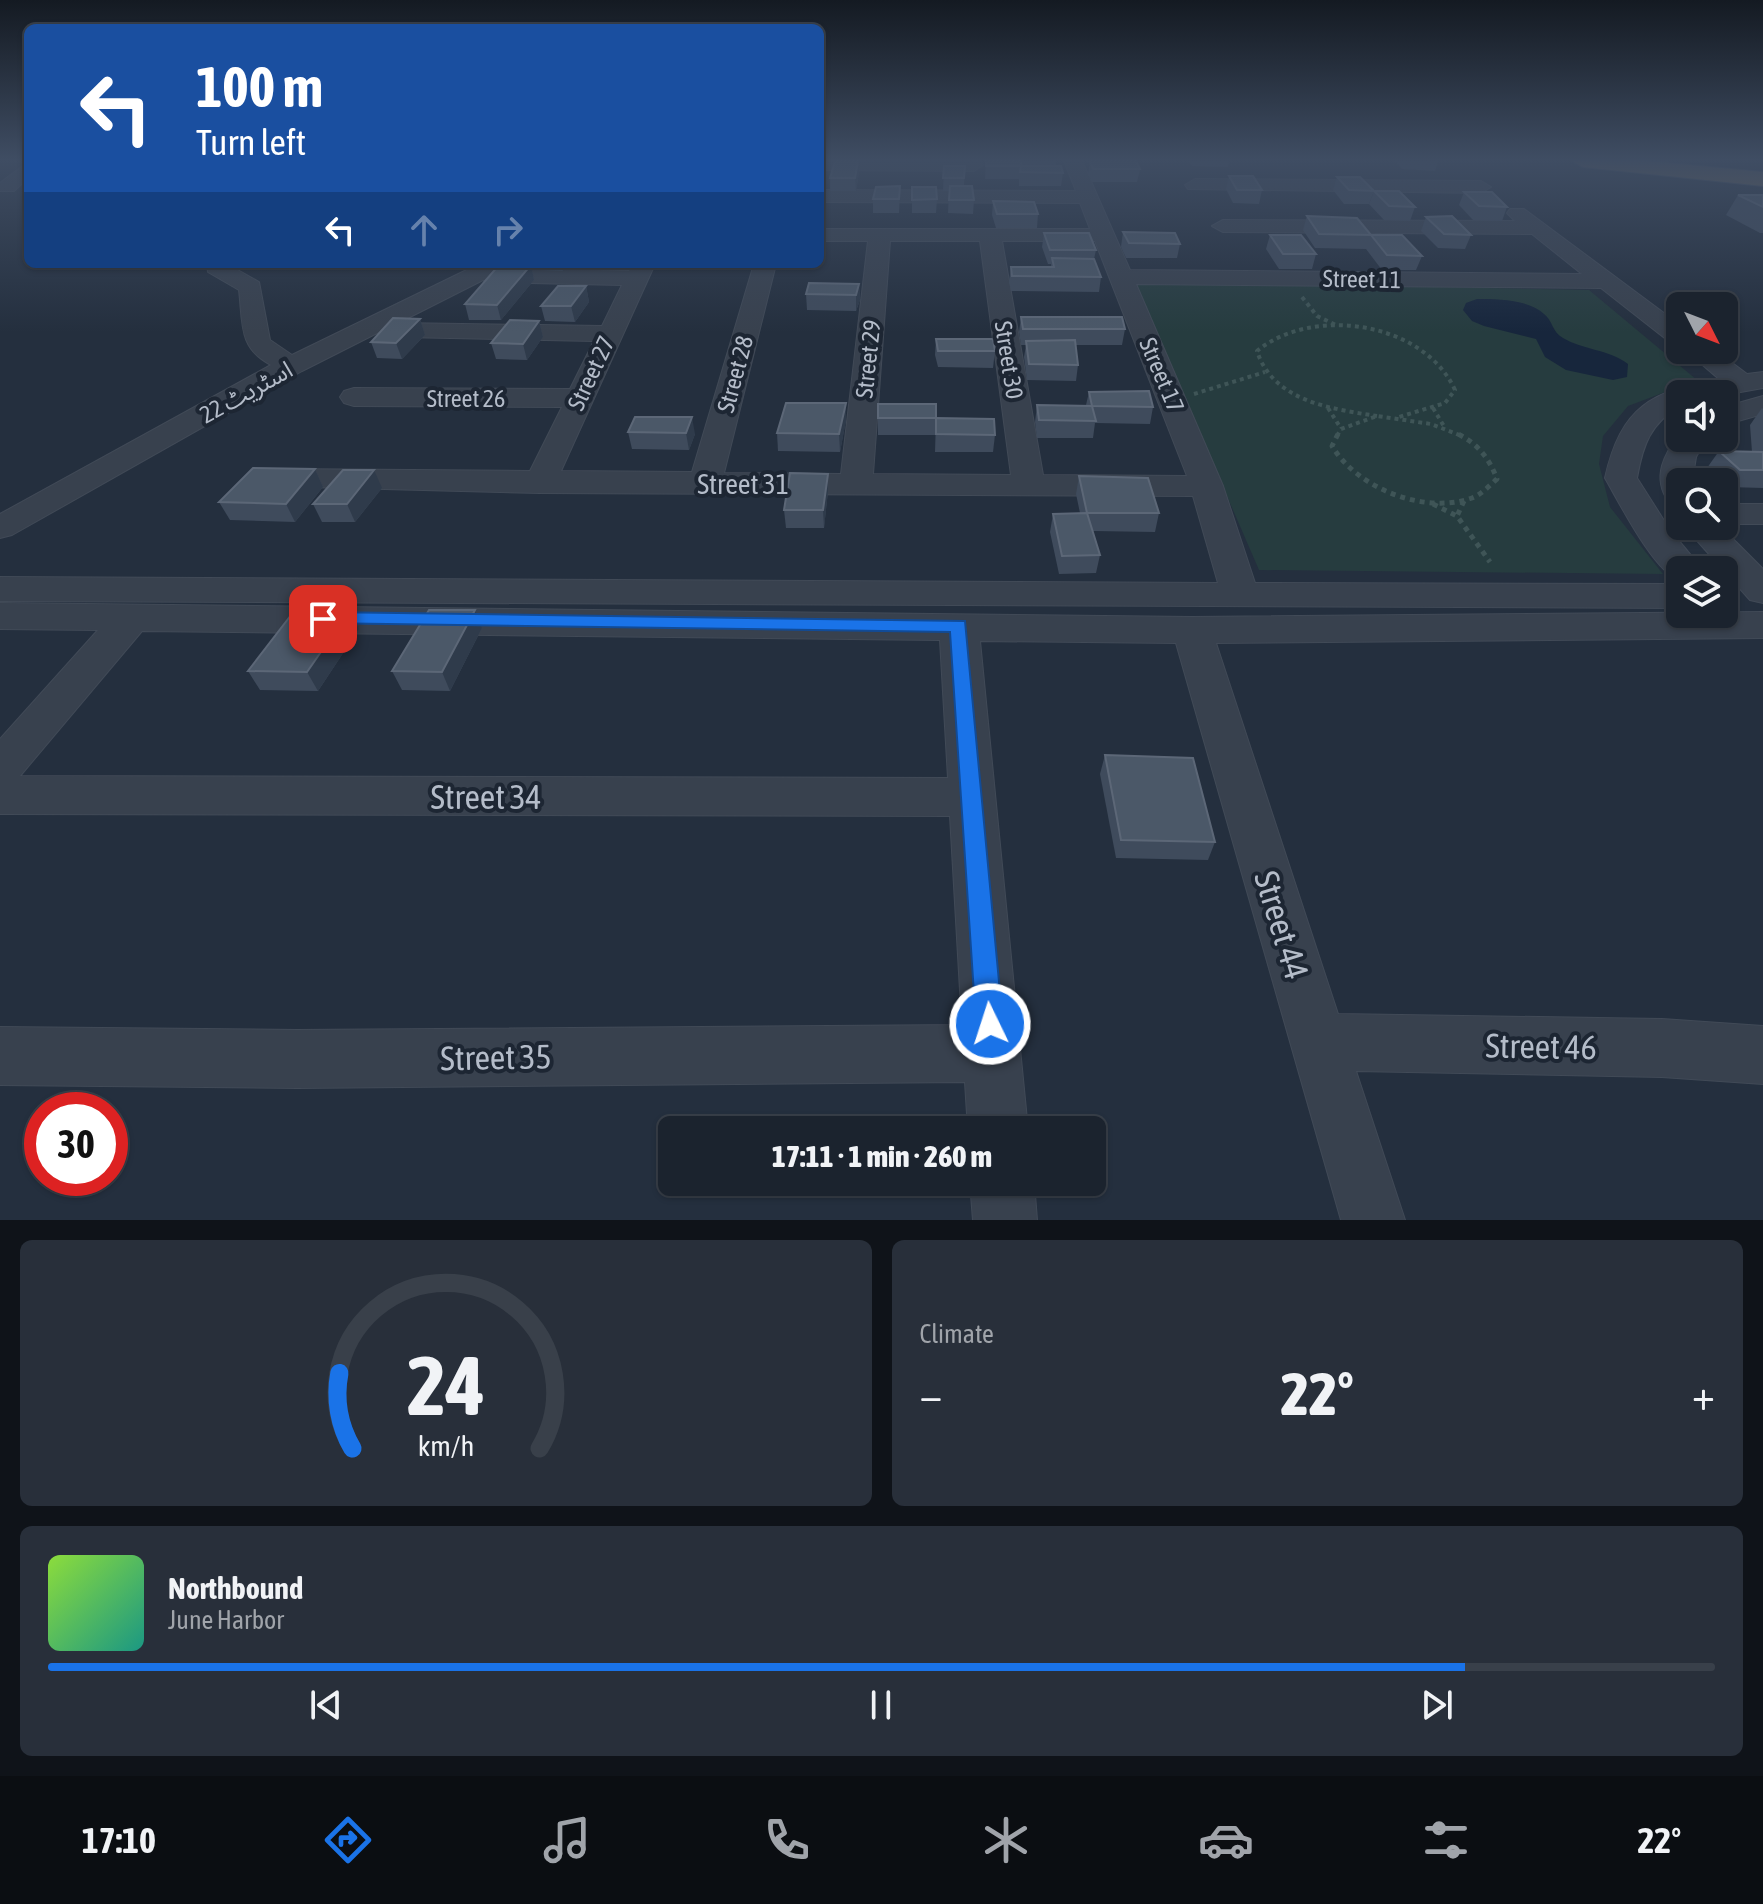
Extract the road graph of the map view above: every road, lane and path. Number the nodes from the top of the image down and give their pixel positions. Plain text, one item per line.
1 (1094, 218) edge
2 (1217, 218) edge
3 (1522, 218) edge
4 (1542, 218) edge
5 (1223, 226) junction
6 (1536, 228) junction
7 (824, 235) edge
8 (880, 235) junction
9 (990, 235) junction
10 (1101, 235) junction
11 (218, 268) edge
12 (764, 268) edge
13 (493, 270) edge
14 (641, 271) edge
15 (1118, 277) junction
16 (1254, 278) junction
17 (1606, 281) junction
18 (1301, 296) dead end
19 (1666, 309) edge
20 (1317, 316) junction
21 (1309, 326) junction
22 (1666, 326) edge
23 (1341, 327) junction
24 (403, 329) edge
25 (609, 334) junction
26 (1725, 364) edge
27 (1738, 364) edge
28 (292, 365) junction
29 (1265, 372) junction
30 (1755, 380) edge
31 (1196, 394) dead end
32 (354, 397) dead end
33 (579, 398) junction
34 (1666, 401) edge
35 (1763, 405) edge
36 (1326, 406) junction
37 (1433, 408) junction
38 (1738, 412) edge
39 (1377, 416) junction
40 (1399, 417) junction
41 (1640, 424) junction
42 (1340, 427) junction
43 (1449, 431) junction
44 (1666, 432) edge
45 (279, 479) edge
46 (540, 483) junction
47 (705, 484) junction
48 (856, 484) junction
49 (1029, 485) junction
50 (1207, 486) junction
51 (1428, 501) junction
52 (1464, 501) junction
53 (1738, 514) edge
54 (1762, 515) edge
55 (1457, 516) junction
56 (0, 528) edge
57 (1714, 540) edge
58 (1673, 556) edge
59 (1490, 562) dead end
60 (0, 589) edge
61 (1763, 593) edge
62 (1240, 594) junction
63 (1666, 596) edge
64 (801, 609) junction
65 (0, 616) edge
66 (132, 617) junction
67 (1742, 622) edge
68 (959, 626) junction
69 (1192, 630) junction
70 (0, 769) edge
71 (0, 795) edge
72 (972, 797) junction
73 (1318, 1042) junction
74 (992, 1053) junction
75 (1763, 1055) edge
76 (0, 1056) edge
77 (997, 1116) edge
78 (1003, 1196) edge
79 (1005, 1220) edge
80 (1373, 1220) edge

1 - 10 street, Street 17
2 - 5 street
3 - 6 street
4 - 19 street
5 - 6 street
5 - 16 street
6 - 17 street
7 - 8 street
8 - 9 street
8 - 48 street, Street 29
9 - 10 street
9 - 49 street, Street 30
10 - 15 street, Street 17
11 - 28 street
12 - 47 street, Street 28
13 - 14 street
13 - 28 street, اسٹریٹ 22
14 - 25 street, Street 27
15 - 16 street, Street 11
15 - 50 street, Street 17
16 - 17 street, Street 11
17 - 22 street
18 - 20 path
20 - 21 path
20 - 23 path
21 - 23 path
21 - 29 path
23 - 37 path
24 - 25 street
25 - 33 street, Street 27
26 - 30 street
27 - 30 street
28 - 56 street, اسٹریٹ 22
29 - 31 path
29 - 36 path
32 - 33 street, Street 26
33 - 46 street, Street 27
34 - 41 street
35 - 38 street
36 - 39 path
36 - 42 path
37 - 40 path
37 - 43 path
39 - 40 path
39 - 42 path
40 - 43 path
41 - 44 street
41 - 58 street
42 - 51 path
43 - 52 path
45 - 46 street, Street 31
46 - 47 street, Street 31
47 - 48 street, Street 31
48 - 49 street, Street 31
49 - 50 street, Street 31
50 - 62 street, Street 17
51 - 52 path
51 - 55 path
52 - 55 path
53 - 54 street
55 - 59 path
57 - 61 street
60 - 64 street
61 - 67 street
62 - 63 street
62 - 64 street
64 - 66 street
64 - 68 street
65 - 66 street
66 - 70 street
67 - 69 street
68 - 69 street
68 - 72 street
69 - 73 street, Street 44
71 - 72 street, Street 34
72 - 74 street
73 - 75 street, Street 46
73 - 80 street, Street 44
74 - 76 street, Street 35
74 - 77 street
78 - 79 street

